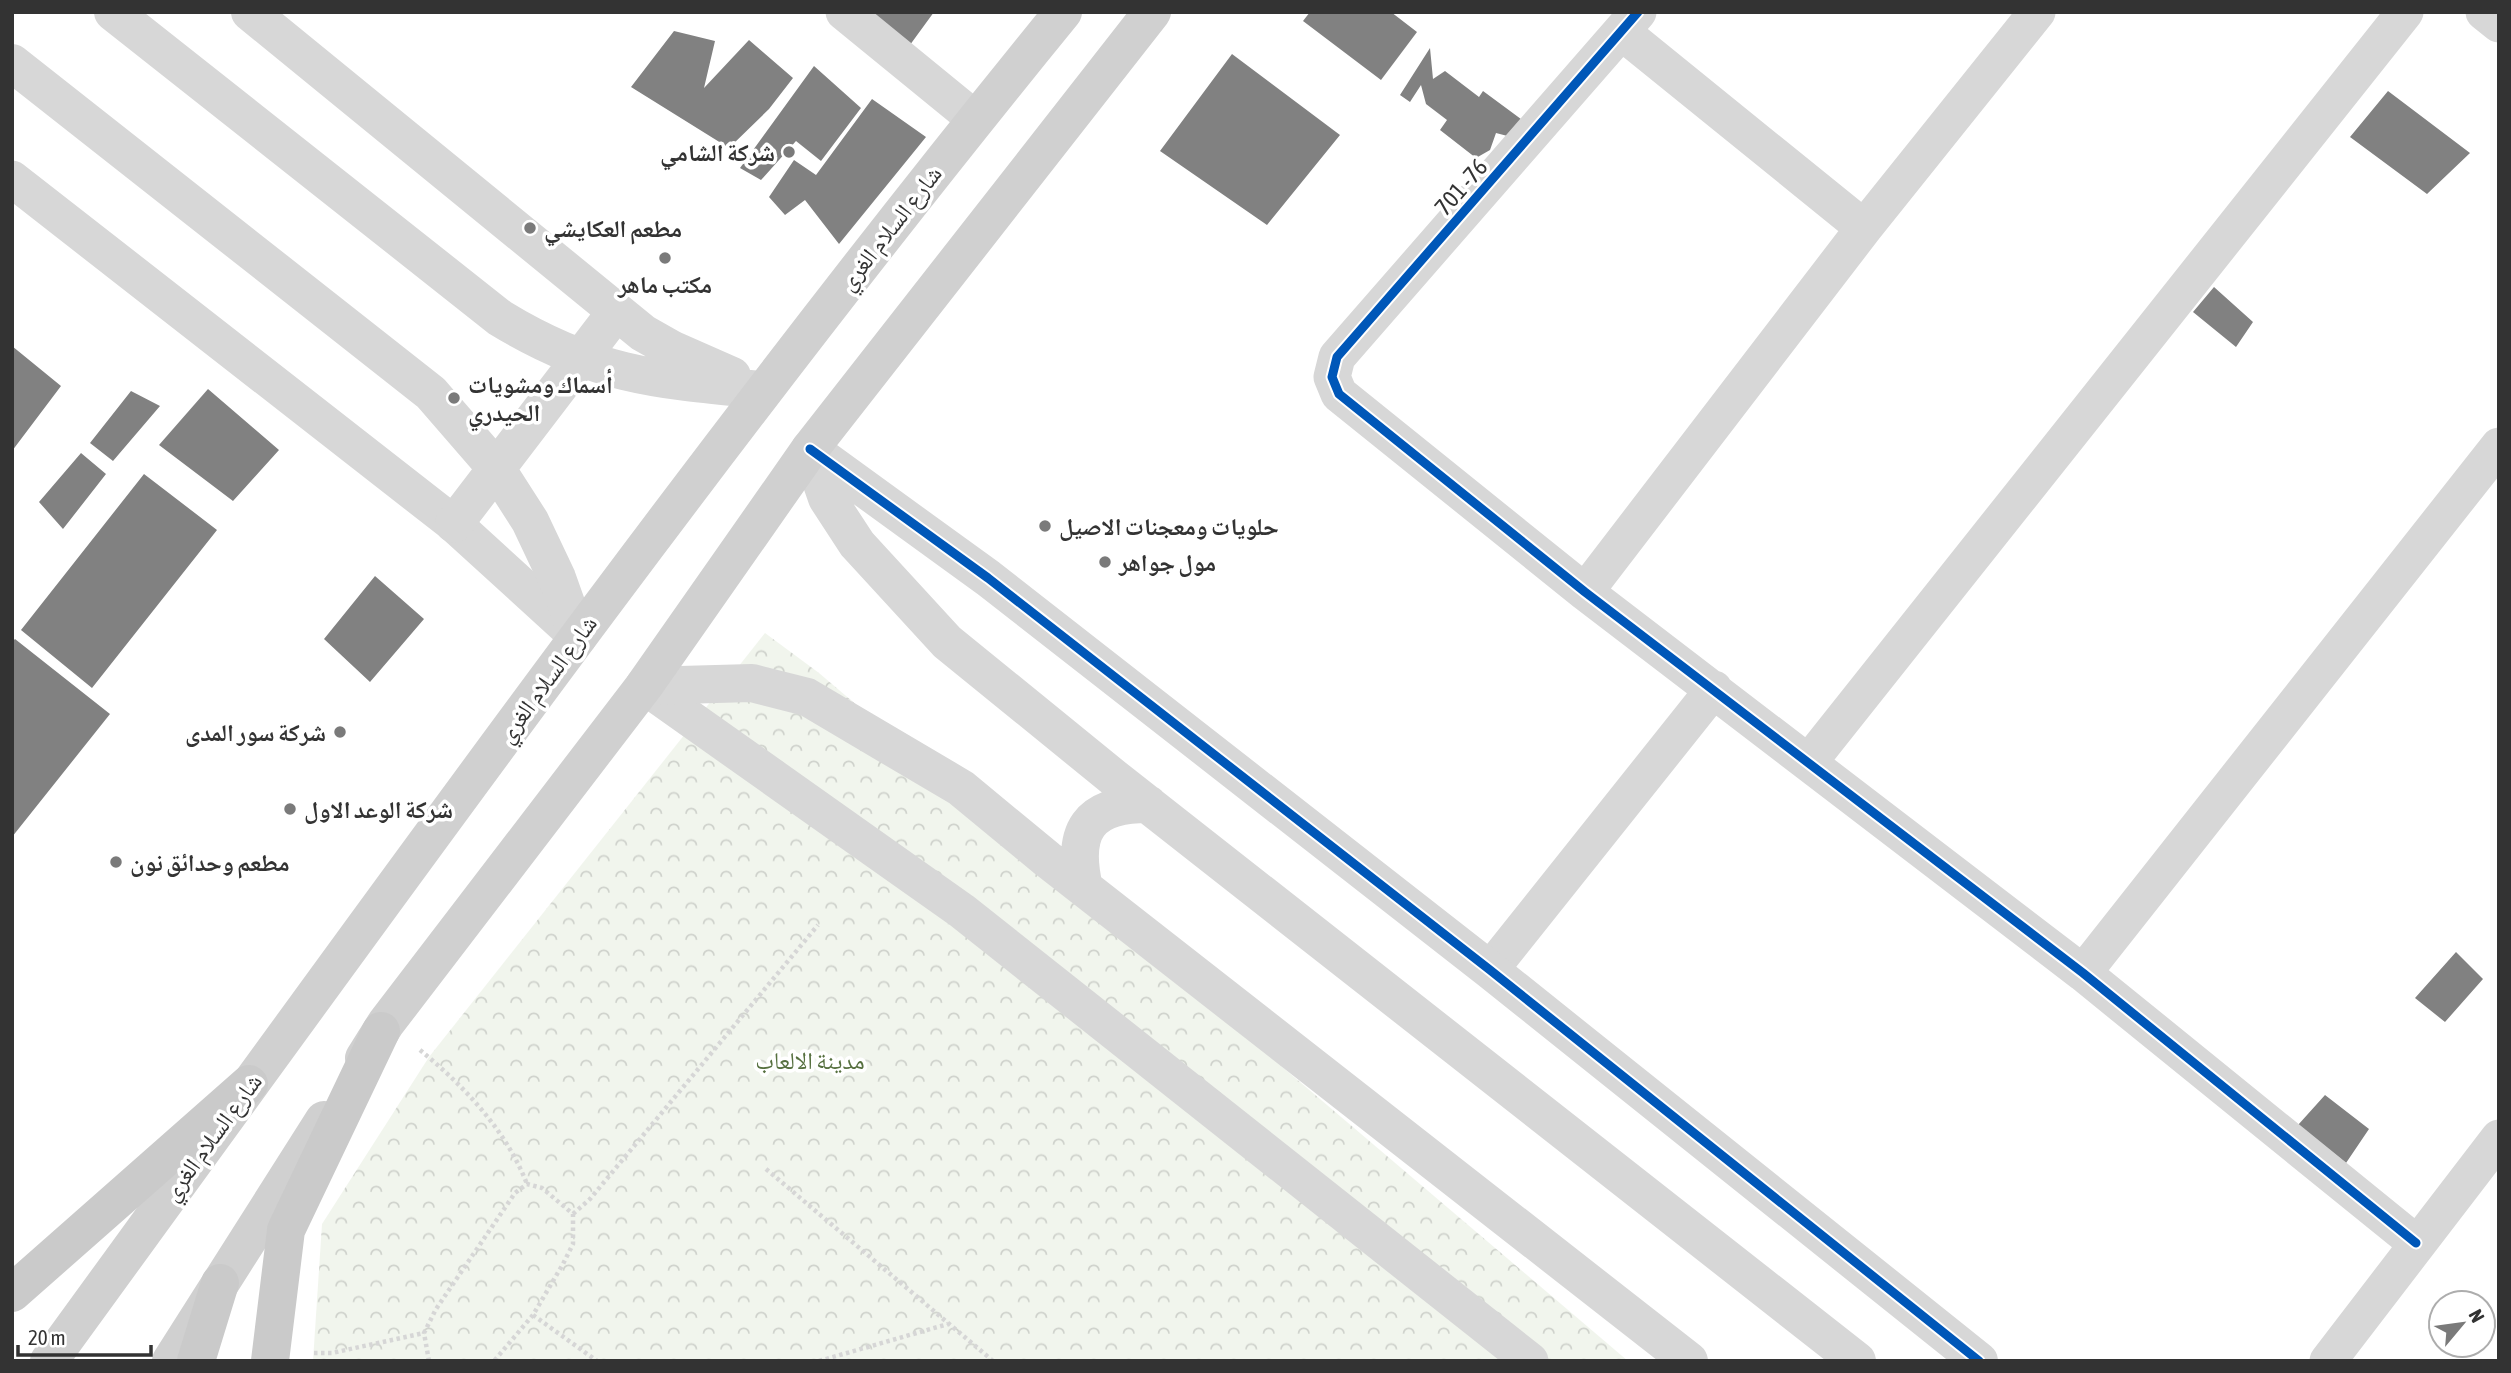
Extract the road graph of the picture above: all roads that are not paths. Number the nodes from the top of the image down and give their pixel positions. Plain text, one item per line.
1 (113, 12) edge
2 (250, 12) edge
3 (844, 12) edge
4 (1063, 12) edge
5 (1152, 12) edge
6 (2037, 12) edge
7 (2405, 12) edge
8 (2484, 12) edge
9 (1630, 22) edge
10 (2499, 24) edge
11 (12, 63) edge
12 (975, 120) junction
13 (12, 179) edge
14 (1864, 228) junction
15 (616, 312) junction
16 (579, 360) junction
17 (762, 390) junction
18 (2499, 446) edge
19 (810, 449) junction
20 (496, 468) junction
21 (454, 524) junction
22 (1585, 592) junction
23 (578, 637) junction
24 (644, 686) junction
25 (1714, 689) junction
26 (1809, 762) junction
27 (1148, 804) junction
28 (1084, 887) junction
29 (1490, 970) junction
30 (2083, 973) junction
31 (383, 1027) junction
32 (249, 1084) junction
33 (2499, 1138) edge
34 (2416, 1243) junction
35 (220, 1283) junction
36 (12, 1293) edge
37 (270, 1356) edge
38 (49, 1361) edge
39 (171, 1361) edge
40 (196, 1361) edge
41 (1530, 1361) edge
42 (1689, 1361) edge
43 (1857, 1361) edge
44 (1979, 1361) edge
45 (2328, 1361) edge

1 - 16 street
2 - 15 street
3 - 12 street
4 - 12 main road, شارع السلام الغري
5 - 19 main road
6 - 14 street
7 - 26 street
8 - 10 street
9 - 14 street
9 - 22 street, 701 -76
11 - 20 street
12 - 17 main road, شارع السلام الغري
13 - 21 street
14 - 22 street
15 - 16 street
15 - 17 street
16 - 17 street
16 - 20 street
17 - 23 main road, شارع السلام الغري
18 - 30 street
19 - 24 main road
19 - 27 street
19 - 29 street
20 - 21 street
20 - 23 street
21 - 23 street
22 - 25 street
23 - 32 main road, شارع السلام الغري
24 - 28 street
24 - 31 main road
24 - 41 street
25 - 26 street
25 - 29 street
26 - 30 street
27 - 28 street
27 - 43 street
28 - 42 street
29 - 44 street
30 - 34 street
31 - 35 main road
31 - 37 main road
32 - 36 main road
32 - 38 main road, شارع السلام الغري
33 - 34 street
34 - 45 street
35 - 39 main road
35 - 40 main road

